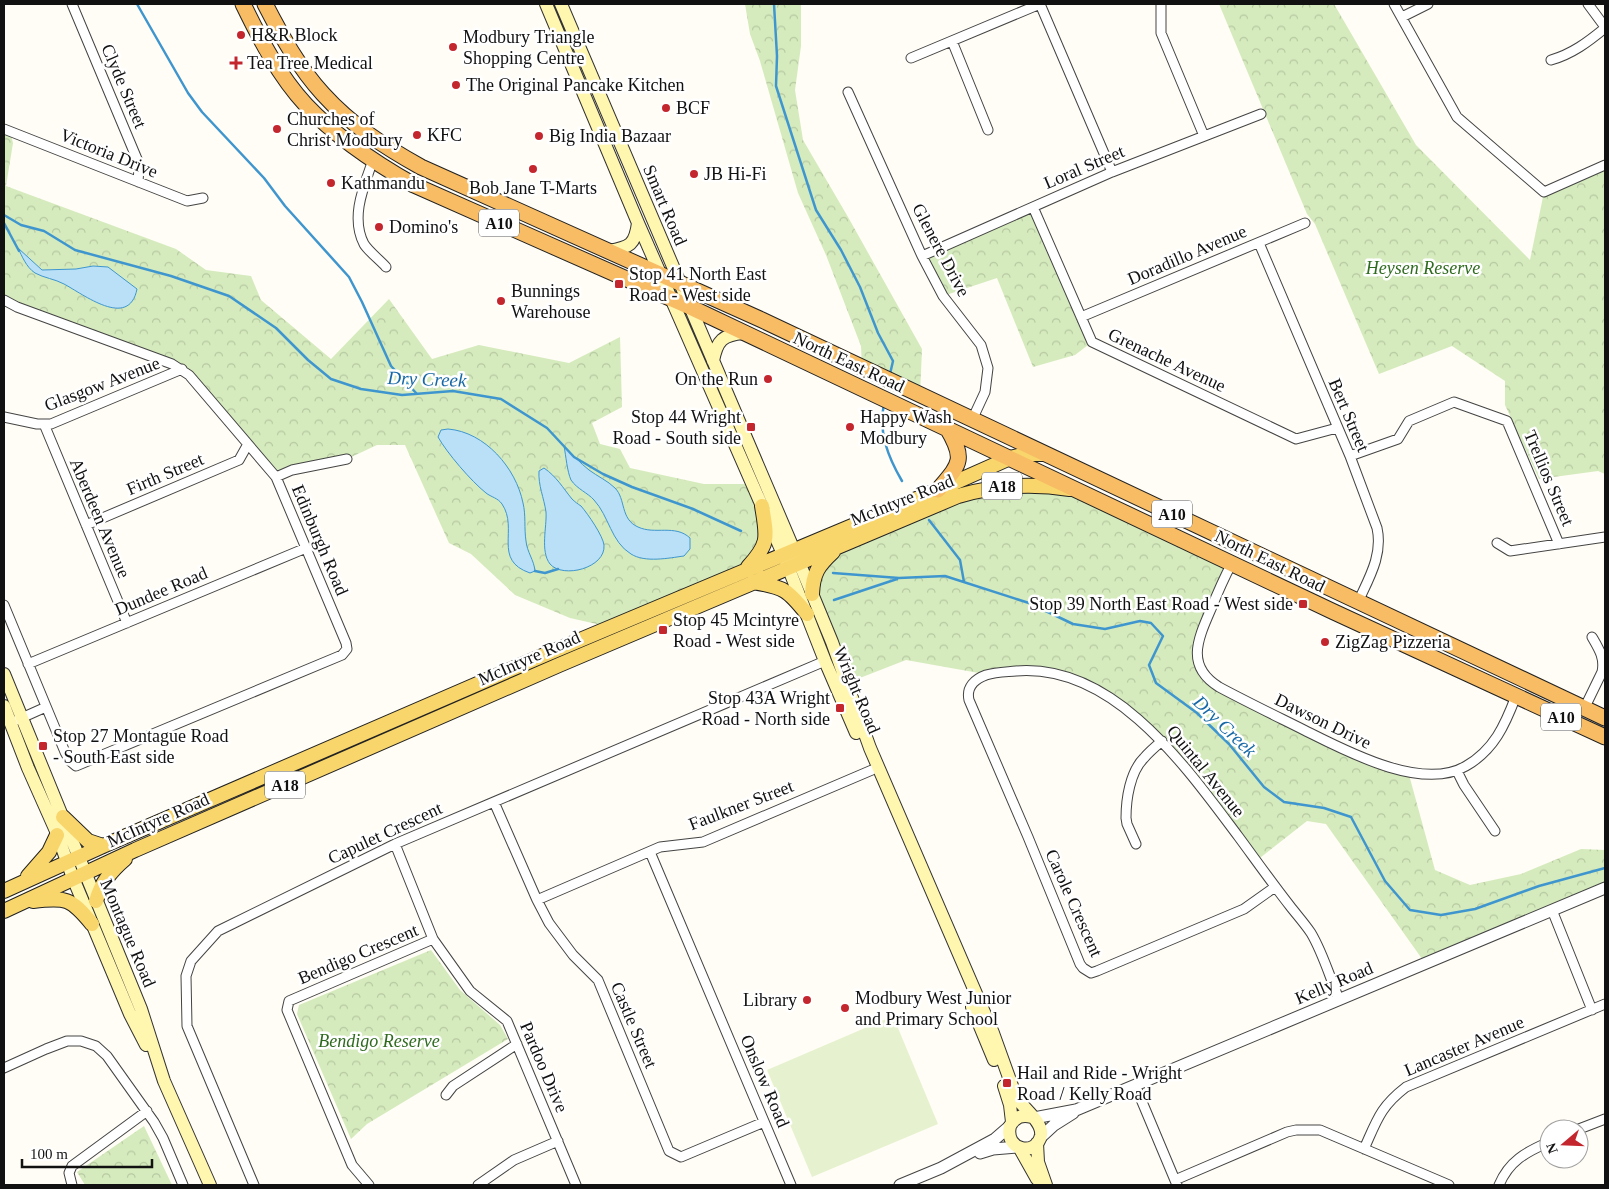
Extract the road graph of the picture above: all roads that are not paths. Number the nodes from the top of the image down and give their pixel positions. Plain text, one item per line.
1 (72, 4) edge
2 (243, 4) edge
3 (265, 4) edge
4 (546, 4) edge
5 (561, 4) edge
6 (1040, 4) edge
7 (1161, 4) edge
8 (1394, 4) edge
9 (1428, 4) edge
10 (1588, 4) edge
11 (1402, 17) junction
12 (1605, 27) edge
13 (952, 41) junction
14 (911, 58) dead end
15 (1551, 60) dead end
16 (848, 92) dead end
17 (322, 93) junction
18 (1261, 114) dead end
19 (4, 129) edge
20 (988, 130) dead end
21 (1204, 136) junction
22 (348, 143) junction
23 (382, 144) junction
24 (373, 160) junction
25 (1605, 165) edge
26 (1112, 172) junction
27 (138, 182) junction
28 (203, 198) dead end
29 (1033, 207) junction
30 (638, 222) junction
31 (1305, 223) dead end
32 (1259, 243) junction
33 (609, 251) junction
34 (922, 256) junction
35 (386, 267) dead end
36 (662, 274) junction
37 (679, 282) junction
38 (4, 300) edge
39 (672, 300) junction
40 (690, 308) junction
41 (1082, 317) junction
42 (743, 333) junction
43 (713, 361) junction
44 (182, 369) junction
45 (4, 417) edge
46 (972, 420) junction
47 (44, 424) junction
48 (947, 428) junction
49 (1337, 428) junction
50 (248, 444) junction
51 (1045, 454) junction
52 (1350, 456) junction
53 (1010, 458) junction
54 (347, 459) dead end
55 (276, 477) junction
56 (938, 490) junction
57 (1080, 491) junction
58 (762, 506) junction
59 (86, 524) junction
60 (1605, 537) edge
61 (1497, 543) dead end
62 (1560, 544) junction
63 (839, 546) junction
64 (306, 548) junction
65 (791, 558) junction
66 (1232, 563) junction
67 (748, 577) junction
68 (812, 594) junction
69 (1358, 602) junction
70 (4, 605) edge
71 (1334, 612) junction
72 (807, 614) junction
73 (127, 623) junction
74 (1373, 630) junction
75 (1592, 637) dead end
76 (825, 661) junction
77 (28, 664) junction
78 (1508, 673) junction
79 (4, 674) edge
80 (973, 683) joint
81 (1540, 688) junction
82 (1516, 696) junction
83 (4, 706) edge
84 (46, 707) junction
85 (1584, 708) junction
86 (1605, 718) edge
87 (16, 720) junction
88 (1605, 737) edge
89 (1162, 741) junction
90 (872, 770) junction
91 (1457, 770) junction
92 (494, 802) junction
93 (63, 817) junction
94 (1495, 831) dead end
95 (57, 835) junction
96 (395, 844) junction
97 (1136, 844) dead end
98 (103, 846) junction
99 (135, 850) junction
100 (650, 852) junction
101 (72, 860) junction
102 (79, 876) junction
103 (22, 882) junction
104 (1275, 887) junction
105 (1605, 888) edge
106 (4, 891) edge
107 (537, 900) junction
108 (21, 902) junction
109 (96, 902) junction
110 (1552, 910) junction
111 (4, 911) edge
112 (92, 924) junction
113 (433, 939) junction
114 (1339, 999) junction
115 (1605, 1004) edge
116 (1592, 1010) junction
117 (518, 1044) junction
118 (4, 1068) edge
119 (164, 1081) junction
120 (1135, 1084) junction
121 (446, 1095) dead end
122 (1076, 1110) junction
123 (147, 1111) junction
124 (1033, 1118) junction
125 (1605, 1119) edge
126 (764, 1122) junction
127 (1011, 1124) junction
128 (1589, 1125) edge
129 (1039, 1140) junction
130 (558, 1141) junction
131 (1018, 1147) junction
132 (1539, 1147) edge
133 (1364, 1149) junction
134 (964, 1156) junction
135 (1176, 1183) edge
136 (72, 1185) edge
137 (183, 1185) edge
138 (210, 1185) edge
139 (254, 1185) edge
140 (369, 1185) edge
141 (478, 1185) edge
142 (576, 1185) edge
143 (791, 1185) edge
144 (900, 1185) edge
145 (1041, 1185) edge
146 (1046, 1185) edge
147 (1449, 1185) edge
148 (1499, 1185) edge

1 - 27 street, Clyde Street
2 - 22 highway, North East Road / A10
3 - 17 highway, North East Road / A10
4 - 30 main road, Smart Road
5 - 37 main road, Smart Road
6 - 13 street
6 - 26 street
7 - 21 street
8 - 11 street
9 - 11 street
10 - 12 street
11 - 25 street
12 - 15 street
13 - 14 street
13 - 20 street
16 - 34 street, Glenere Drive
17 - 22 highway
17 - 23 highway, North East Road / A10
18 - 21 street, Loral Street
19 - 27 street, Victoria Drive
21 - 26 street, Loral Street
22 - 24 highway, North East Road / A10
23 - 24 highway
23 - 33 highway, North East Road / A10
24 - 35 street
24 - 39 highway, North East Road / A10
26 - 29 street, Loral Street
27 - 28 street, Victoria Drive
29 - 34 street, Loral Street
29 - 41 street, Grenache Avenue
30 - 33 main road
30 - 36 main road, Smart Road
31 - 32 street, Doradillo Avenue
32 - 41 street, Doradillo Avenue
32 - 49 street, Bert Street
33 - 36 highway, North East Road / A10
34 - 46 street, Glenere Drive
36 - 37 highway, North East Road / A10
36 - 39 main road, Wright Road
37 - 40 main road, Wright Road
37 - 46 highway, North East Road / A10
38 - 44 street, Edinburgh Road
39 - 40 highway, North East Road / A10
39 - 58 main road, Wright Road
40 - 42 highway, North East Road / A10
40 - 43 main road, Wright Road
41 - 49 street, Grenache Avenue
42 - 43 main road
42 - 48 highway, North East Road / A10
43 - 65 main road, Wright Road
44 - 47 street, Glasgow Avenue
44 - 50 street, Edinburgh Road
45 - 47 street, Glasgow Avenue
46 - 51 highway, North East Road / A10
47 - 59 street, Aberdeen Avenue
48 - 53 highway, North East Road / A10
48 - 56 highway
49 - 52 street, Bert Street
50 - 55 street, Edinburgh Road
50 - 59 street, Firth Street
51 - 53 main road, McIntyre Road / A18
51 - 69 highway, North East Road / A10
52 - 62 street, Trellios Street
52 - 69 street, Bert Street
53 - 56 main road, McIntyre Road / A18
53 - 57 highway, North East Road / A10
54 - 55 street
55 - 64 street, Edinburgh Road
56 - 65 main road, McIntyre Road / A18
57 - 63 main road, McIntyre Road / A18
57 - 66 highway, North East Road / A10
58 - 65 main road, Wright Road
58 - 67 main road
59 - 73 street, Aberdeen Avenue
60 - 62 street, Trellios Street
61 - 62 street, Trellios Street
63 - 65 main road, McIntyre Road / A18
63 - 68 main road
64 - 73 street, Dundee Road
64 - 84 street, Edinburgh Road
65 - 67 main road, McIntyre Road / A18
65 - 68 main road, Wright Road
65 - 72 main road, Wright Road
66 - 71 highway, North East Road / A10
66 - 91 street, Dawson Drive
67 - 72 main road
67 - 98 main road, McIntyre Road / A18
67 - 99 main road, McIntyre Road / A18
68 - 124 main road, Wright Road
69 - 71 highway
69 - 74 highway
69 - 78 highway, North East Road / A10
70 - 77 street
71 - 74 highway, North East Road / A10
72 - 76 main road, Wright Road
73 - 77 street, Dundee Road
74 - 82 highway, North East Road / A10
75 - 85 street
76 - 90 main road, Wright Road
76 - 92 street, Capulet Crescent
77 - 84 street
78 - 81 highway, North East Road / A10
78 - 82 highway
79 - 87 main road, Montague Road
80 - 89 street, Quintal Avenue
80 - 104 street, Carole Crescent
81 - 82 highway
81 - 85 highway, North East Road / A10
82 - 88 highway, North East Road / A10
82 - 91 street, Dawson Drive
83 - 87 main road, Montague Road
84 - 87 street
85 - 86 highway, North East Road / A10
87 - 93 main road, Montague Road
87 - 95 main road, Montague Road
89 - 97 street
89 - 104 street, Quintal Avenue
90 - 100 street, Faulkner Street
90 - 127 main road, Wright Road
91 - 94 street
92 - 96 street, Capulet Crescent
92 - 107 street, Castle Street
93 - 98 main road
93 - 101 main road, Montague Road
95 - 101 main road, Montague Road
95 - 103 main road
96 - 113 street, Pardoo Drive
96 - 139 street, Capulet Crescent
98 - 101 main road, McIntyre Road / A18
99 - 102 main road, McIntyre Road / A18
99 - 109 main road
100 - 107 street, Faulkner Street
100 - 126 street, Onslow Road
101 - 102 main road, Montague Road
101 - 103 main road, McIntyre Road / A18
102 - 108 main road, McIntyre Road / A18
102 - 109 main road, Montague Road
102 - 112 main road, Montague Road
103 - 106 main road, McIntyre Road / A18
104 - 114 street, Quintal Avenue
105 - 110 street, Kelly Road
107 - 126 street, Castle Street
108 - 111 main road, McIntyre Road / A18
108 - 112 main road
109 - 119 main road, Montague Road
110 - 114 street, Kelly Road
110 - 116 street
112 - 119 main road, Montague Road
113 - 117 street, Pardoo Drive
113 - 140 street, Bendigo Crescent
114 - 120 street, Kelly Road
115 - 116 street, Lancaster Avenue
116 - 133 street, Lancaster Avenue
117 - 121 street
117 - 130 street, Pardoo Drive
118 - 123 street
119 - 138 main road, Montague Road
120 - 122 street, Kelly Road
120 - 135 street
122 - 124 street, Kelly Road
122 - 129 street, Kelly Road
123 - 136 street
123 - 137 street
124 - 127 main road
124 - 129 main road
125 - 128 street
126 - 143 street, Onslow Road
127 - 131 main road
127 - 134 street
129 - 131 main road
129 - 146 main road
130 - 141 street
130 - 142 street, Pardoo Drive
131 - 134 street
131 - 145 main road
132 - 148 street
133 - 135 street
133 - 147 street
134 - 144 street

